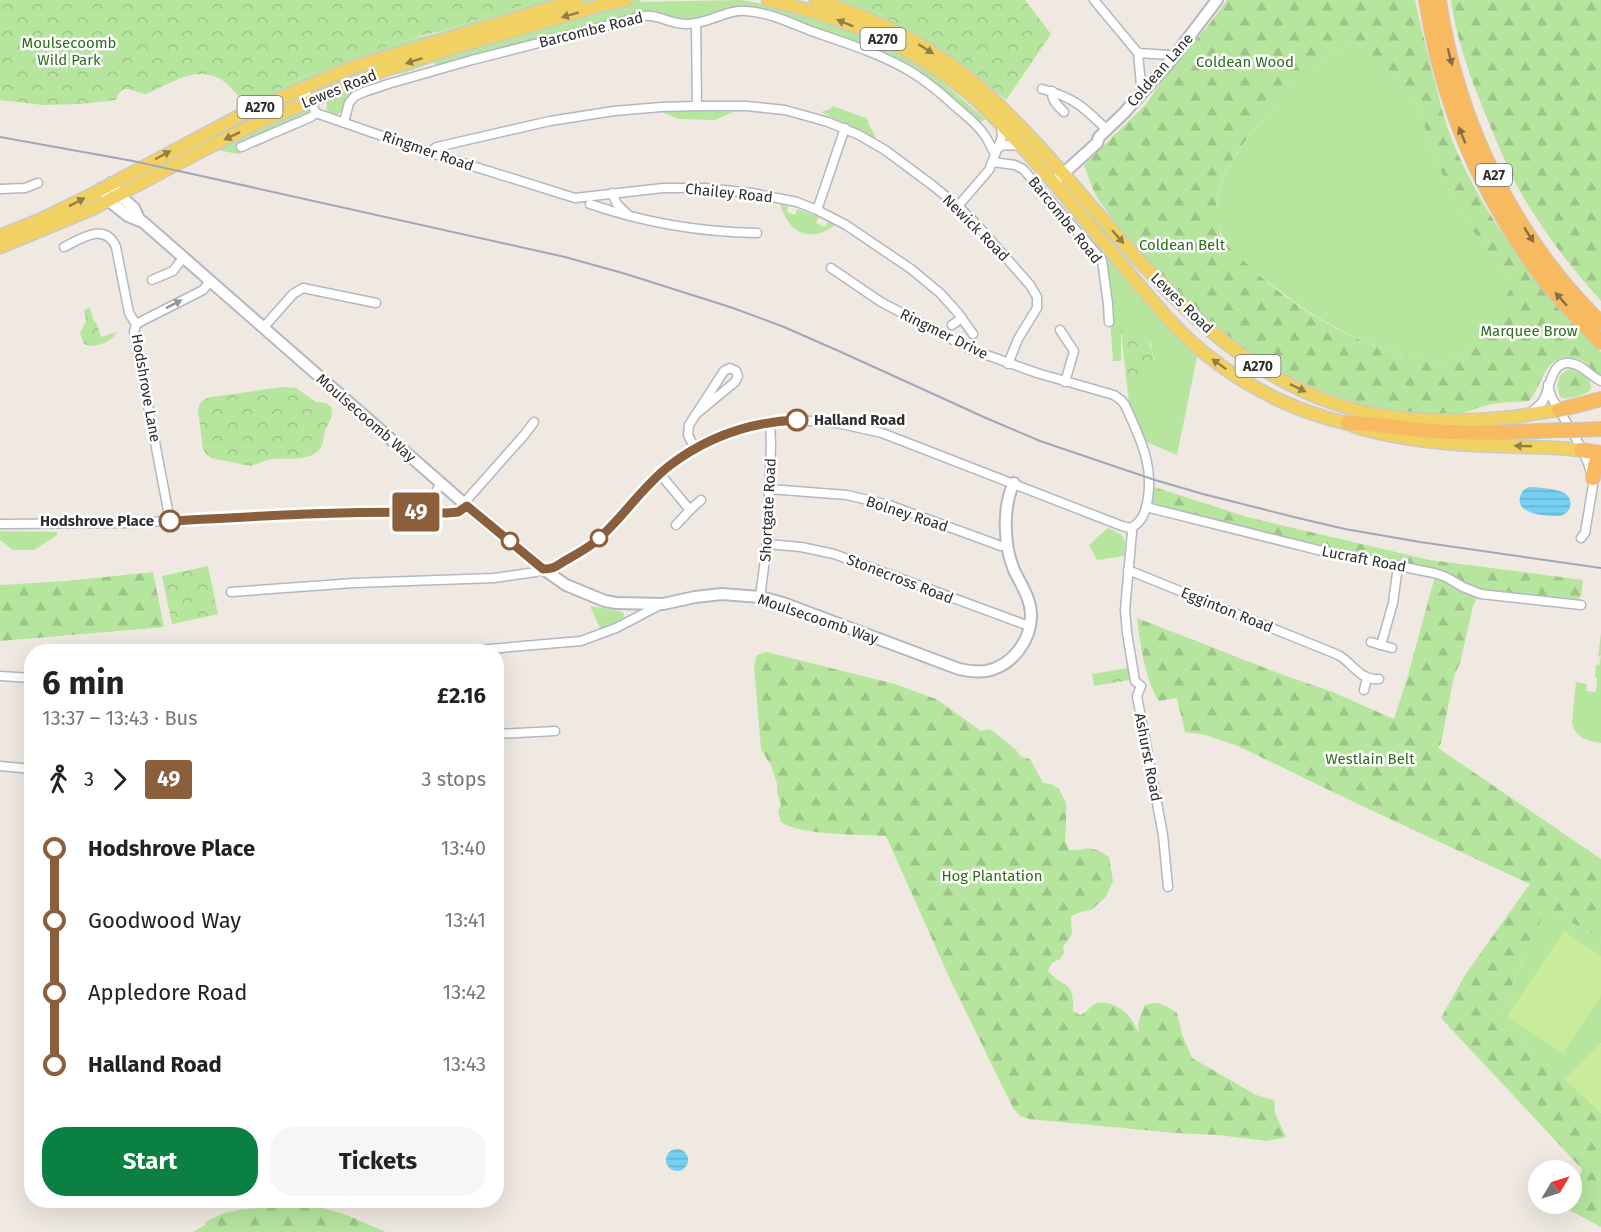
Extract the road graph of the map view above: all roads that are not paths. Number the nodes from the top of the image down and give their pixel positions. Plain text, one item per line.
1 (577, 0) edge
2 (626, 0) edge
3 (768, 0) edge
4 (816, 0) edge
5 (1094, 0) edge
6 (1217, 0) edge
7 (1426, 0) edge
8 (1439, 0) edge
9 (696, 24) junction
10 (1138, 53) junction
11 (1173, 58) junction
12 (976, 84) junction
13 (304, 89) junction
14 (1042, 89) dead end
15 (1144, 90) junction
16 (1052, 91) junction
17 (309, 101) junction
18 (698, 106) junction
19 (1064, 112) dead end
20 (316, 113) junction
21 (344, 122) junction
22 (1000, 122) junction
23 (845, 128) junction
24 (1103, 134) junction
25 (1022, 146) junction
26 (241, 147) dead end
27 (431, 153) junction
28 (994, 154) junction
29 (1056, 175) junction
30 (38, 183) dead end
31 (140, 183) junction
32 (107, 185) junction
33 (0, 189) edge
34 (612, 193) junction
35 (567, 196) joint
36 (114, 197) junction
37 (590, 204) dead end
38 (958, 206) junction
39 (134, 208) junction
40 (817, 210) junction
41 (633, 218) junction
42 (139, 219) junction
43 (757, 232) dead end
44 (0, 237) edge
45 (0, 247) edge
46 (64, 247) dead end
47 (183, 258) junction
48 (831, 268) dead end
49 (152, 280) dead end
50 (210, 281) junction
51 (376, 303) dead end
52 (962, 318) junction
53 (1109, 322) dead end
54 (1601, 323) edge
55 (136, 324) junction
56 (952, 325) dead end
57 (263, 328) junction
58 (1060, 330) dead end
59 (973, 334) dead end
60 (1601, 342) edge
61 (1008, 364) junction
62 (1601, 381) edge
63 (1065, 382) junction
64 (1548, 385) junction
65 (1601, 399) edge
66 (1559, 410) junction
67 (1529, 415) junction
68 (695, 416) junction
69 (534, 422) dead end
70 (770, 422) junction
71 (1348, 423) junction
72 (1601, 429) edge
73 (695, 449) junction
74 (1581, 450) junction
75 (1601, 455) edge
76 (660, 474) junction
77 (1593, 478) junction
78 (441, 483) junction
79 (1014, 483) junction
80 (769, 489) junction
81 (700, 500) dead end
82 (465, 504) junction
83 (1146, 507) junction
84 (690, 510) junction
85 (427, 512) junction
86 (170, 521) junction
87 (0, 524) edge
88 (676, 525) dead end
89 (1130, 528) junction
90 (1581, 538) dead end
91 (767, 544) junction
92 (1006, 546) junction
93 (1398, 566) junction
94 (543, 569) junction
95 (1128, 570) junction
96 (231, 592) dead end
97 (760, 597) junction
98 (663, 604) junction
99 (1581, 606) dead end
100 (1029, 626) junction
101 (1371, 642) dead end
102 (1381, 645) junction
103 (504, 648) edge
104 (1392, 648) dead end
105 (0, 676) edge
106 (24, 678) edge
107 (1367, 678) junction
108 (1379, 679) dead end
109 (1364, 690) dead end
110 (555, 731) dead end
111 (504, 734) edge
112 (0, 766) edge
113 (24, 768) edge
114 (1168, 887) dead end

1 - 13 main road, Lewes Road / A270
2 -> 17 main road, Lewes Road / A270
22 -> 3 main road, Lewes Road / A270
4 -> 12 main road, Lewes Road / A270
5 - 10 street
6 - 11 street, Coldean Lane
60 -> 7 highway, A27
8 -> 54 highway, A27
9 - 18 street
9 - 21 street, Barcombe Road
9 - 28 street, Barcombe Road
10 - 11 street
10 - 15 street
11 - 15 street, Coldean Lane
12 - 22 main road
12 - 29 main road, Lewes Road / A270
13 - 17 street
32 -> 13 main road, Lewes Road / A270
14 - 16 street
15 - 24 street, Coldean Lane
16 - 19 street
16 - 24 street
17 - 20 street
17 -> 31 main road, Lewes Road / A270
18 - 23 street, Newick Road
18 - 27 street, Newick Road
20 - 21 street, Ringmer Road
20 - 26 street
21 - 27 street, Ringmer Road
22 - 25 main road, Lewes Road / A270
22 - 28 street
23 - 38 street, Newick Road
23 - 40 street
24 - 29 street, Coldean Lane
25 - 28 street
25 - 29 main road, Lewes Road / A270
27 - 35 street, Ringmer Road
28 - 38 street
28 - 53 street, Barcombe Road
29 -> 67 main road, Lewes Road / A270
71 -> 29 main road, Lewes Road / A270
30 - 33 street
31 - 36 main road, Lewes Road / A270
31 - 39 street
32 - 36 street, Moulsecoomb Way
44 -> 32 main road, Lewes Road / A270
34 - 35 street, Chailey Road
34 - 40 street, Chailey Road
34 - 41 street
36 - 39 street, Moulsecoomb Way
36 - 42 street, Moulsecoomb Way
36 - 45 main road, Lewes Road / A270
37 - 41 street
38 - 61 street, Newick Road
39 - 42 street, Moulsecoomb Way
40 - 52 street, Chailey Road
41 - 43 street
42 - 47 street, Moulsecoomb Way
46 - 55 street, Hodshrove Lane
47 - 49 street
47 - 50 street, Moulsecoomb Way
48 - 61 street, Ringmer Drive
55 -> 50 street
50 - 57 street, Moulsecoomb Way
51 - 57 street
52 - 56 street
52 - 59 street, Chailey Road
55 - 86 street, Hodshrove Lane
57 - 78 street, Moulsecoomb Way
58 - 63 street
61 - 63 street, Ringmer Drive
62 - 64 street
63 - 83 street, Ringmer Drive
64 - 66 street
64 - 67 street
65 - 66 highway
66 - 67 main road, Lewes Road / A270
66 - 74 street
68 - 68 street
68 - 73 street
69 - 82 street
70 - 73 street
70 - 79 street
70 - 80 street, Shortgate Road
71 - 72 highway, bridge
74 -> 71 main road, A270
73 - 76 street
74 - 75 highway
74 - 77 street
75 - 77 highway
76 - 84 street
76 - 94 street
77 - 90 street
78 - 82 street, Moulsecoomb Way
78 - 85 street
79 - 89 street
79 - 92 street
80 - 91 street, Shortgate Road
80 - 92 street, Bolney Road
81 - 84 street
82 - 85 street
82 - 94 street, Moulsecoomb Way
83 - 89 street
83 - 93 street, Lucraft Road
84 - 88 street
85 - 86 street
86 - 87 street
89 - 95 street, Ashurst Road
91 - 97 street, Shortgate Road
91 - 100 street, Stonecross Road
92 - 100 street
93 - 99 street, Lucraft Road
93 - 102 street
94 - 96 street
94 - 98 street, Moulsecoomb Way
95 - 107 street, Egginton Road
95 - 114 street, Ashurst Road
97 - 98 street, Moulsecoomb Way
97 - 100 street, Moulsecoomb Way
98 - 103 street
101 - 102 street
102 - 104 street
105 - 106 street
107 - 108 street
107 - 109 street
110 - 111 street
112 - 113 street

